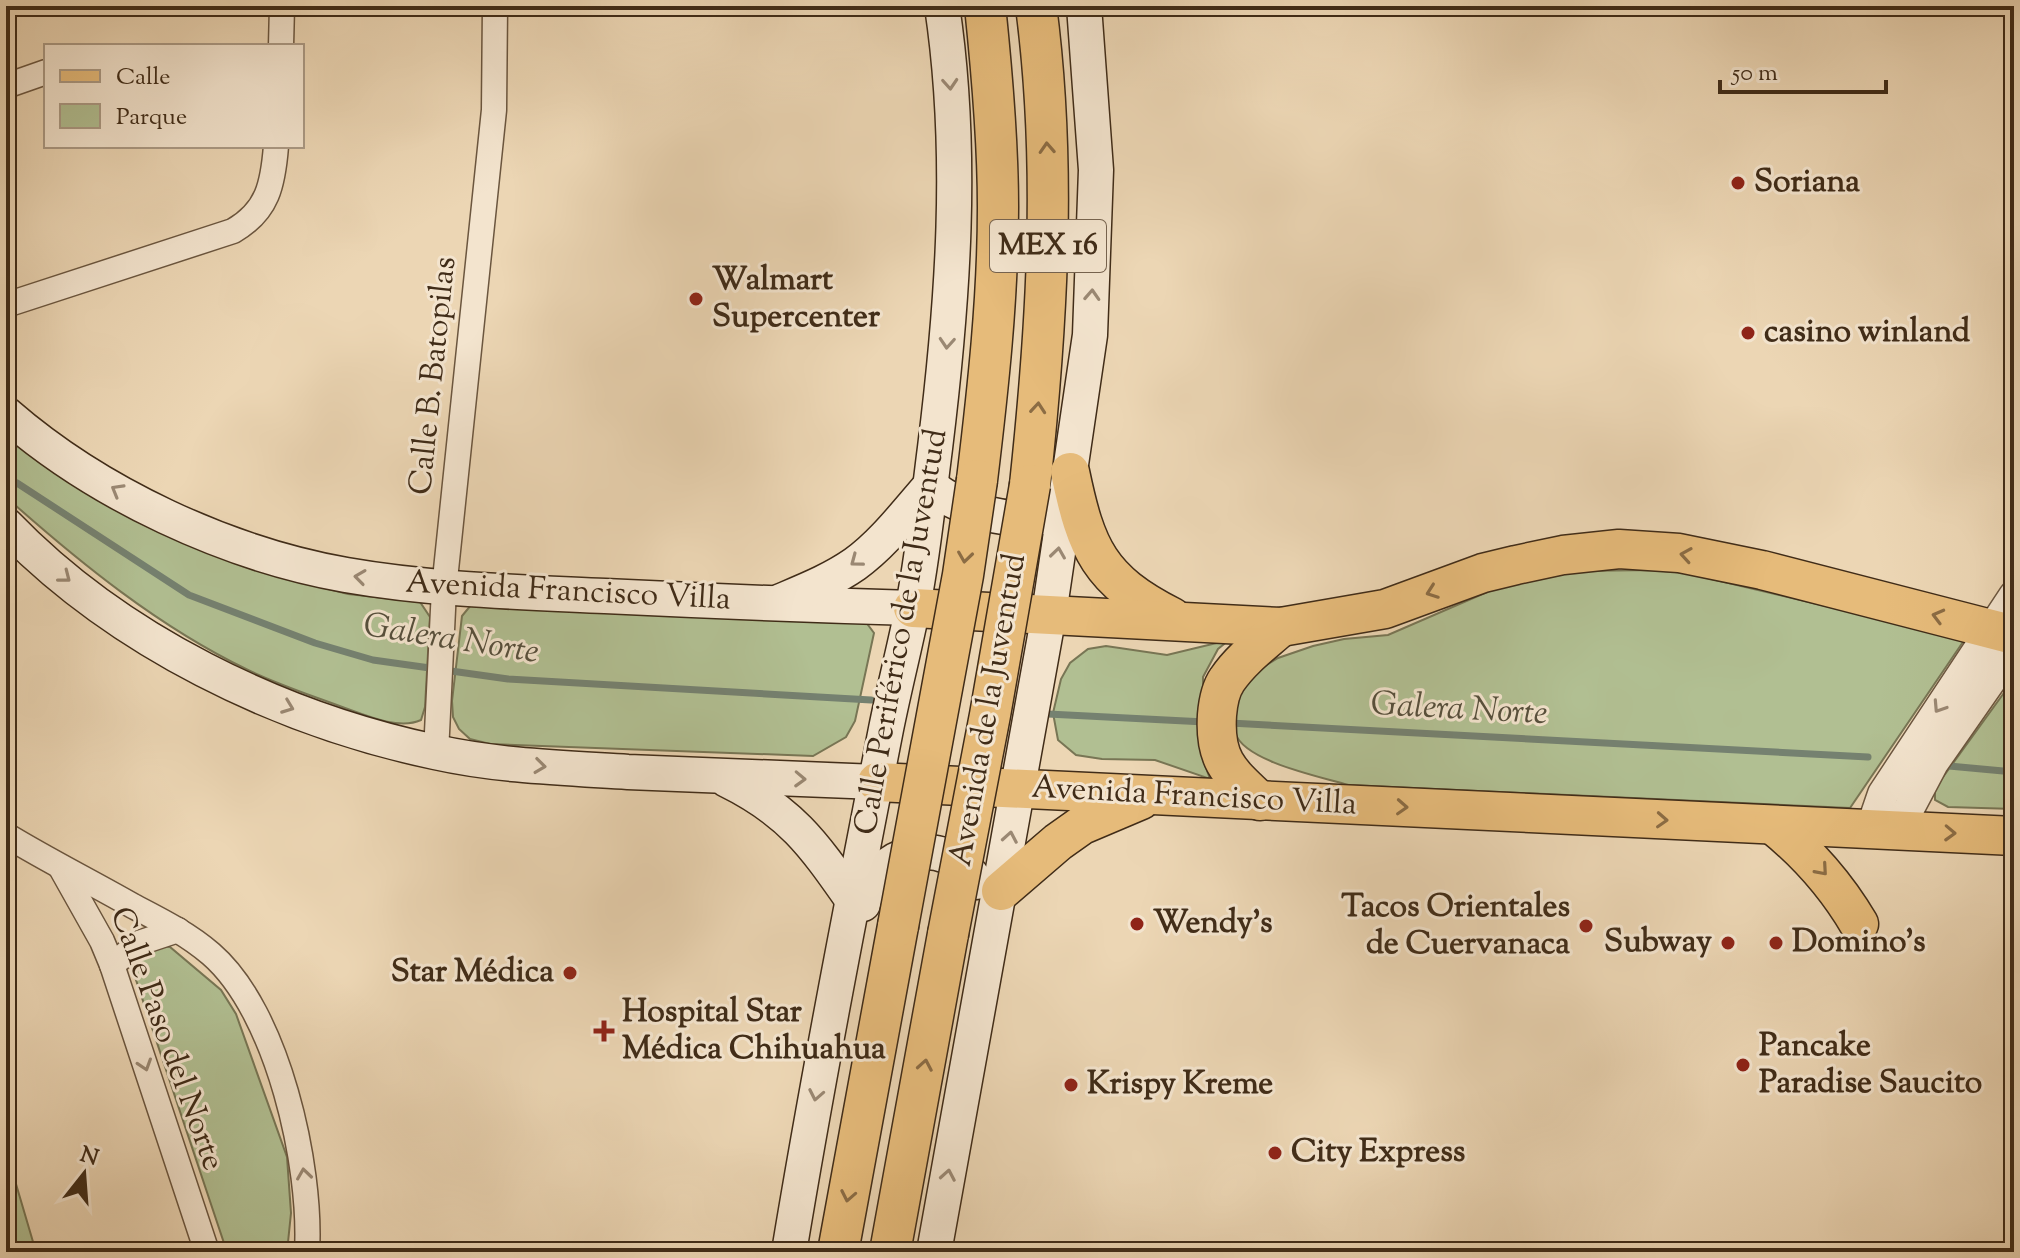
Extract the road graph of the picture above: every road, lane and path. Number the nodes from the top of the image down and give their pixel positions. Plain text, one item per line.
1 (282, 6) edge
2 (495, 6) edge
3 (942, 6) edge
4 (985, 6) edge
5 (1036, 6) edge
6 (1084, 6) edge
7 (281, 44) edge
8 (44, 73) edge
9 (6, 86) edge
10 (276, 148) edge
11 (6, 305) edge
12 (6, 414) edge
13 (1070, 472) junction
14 (930, 486) junction
15 (1064, 510) junction
16 (6, 525) edge
17 (444, 589) junction
18 (2014, 596) edge
19 (774, 604) junction
20 (913, 608) junction
21 (1049, 614) junction
22 (1178, 620) junction
23 (1281, 627) junction
24 (2006, 637) edge
25 (436, 753) junction
26 (720, 776) junction
27 (877, 782) junction
28 (1019, 789) junction
29 (1154, 795) junction
30 (1260, 801) junction
31 (1773, 825) junction
32 (1884, 830) junction
33 (6, 835) edge
34 (2014, 836) edge
35 (60, 866) junction
36 (1001, 891) junction
37 (854, 902) junction
38 (1859, 924) dead end
39 (178, 930) junction
40 (112, 965) junction
41 (829, 1028) junction
42 (967, 1072) junction
43 (207, 1252) edge
44 (307, 1252) edge
45 (789, 1252) edge
46 (838, 1252) edge
47 (890, 1252) edge
48 (934, 1252) edge

1 - 7 street
2 - 17 street, Calle B. Batopilas
3 -> 14 main road, Calle Periférico de la Juventud
4 -> 46 highway, Avenida de la Juventud / MEX 16, bridge
47 -> 5 highway, Avenida de la Juventud / MEX 16, bridge
13 -> 6 main road
8 - 9 street
10 - 11 street
17 -> 12 main road, Avenida Francisco Villa
13 - 15 main road
13 - 22 main road
14 - 15 main road
14 -> 19 main road
14 - 20 main road, Calle Periférico de la Juventud
21 -> 15 main road
16 -> 25 main road, Avenida Francisco Villa
17 - 19 main road, Avenida Francisco Villa
17 - 25 street, Calle B. Batopilas
18 - 24 street
19 - 20 main road, Avenida Francisco Villa
20 - 21 main road, Avenida Francisco Villa
20 - 27 main road, Calle Periférico de la Juventud
21 - 22 main road, Avenida Francisco Villa
21 - 28 main road
22 - 23 main road, Avenida Francisco Villa
24 -> 23 main road, Avenida Francisco Villa
23 - 30 main road
24 - 32 street
25 -> 26 main road, Avenida Francisco Villa
26 -> 27 main road, Avenida Francisco Villa
26 - 37 main road
27 - 28 main road, Avenida Francisco Villa
27 - 37 main road, Calle Periférico de la Juventud
28 - 29 main road, Avenida Francisco Villa
36 -> 28 main road
29 - 30 main road, Avenida Francisco Villa
29 - 36 main road
30 -> 31 main road, Avenida Francisco Villa
31 - 32 main road, Avenida Francisco Villa
31 -> 38 main road
32 -> 34 main road, Avenida Francisco Villa
33 - 35 street
35 - 39 street
35 - 40 street, Calle Paso del Norte
36 - 42 main road
37 - 41 main road, Calle Periférico de la Juventud
39 - 40 street
44 -> 39 street
40 -> 43 street, Calle Paso del Norte
41 - 42 main road
41 -> 45 main road, Calle Periférico de la Juventud
48 -> 42 main road

